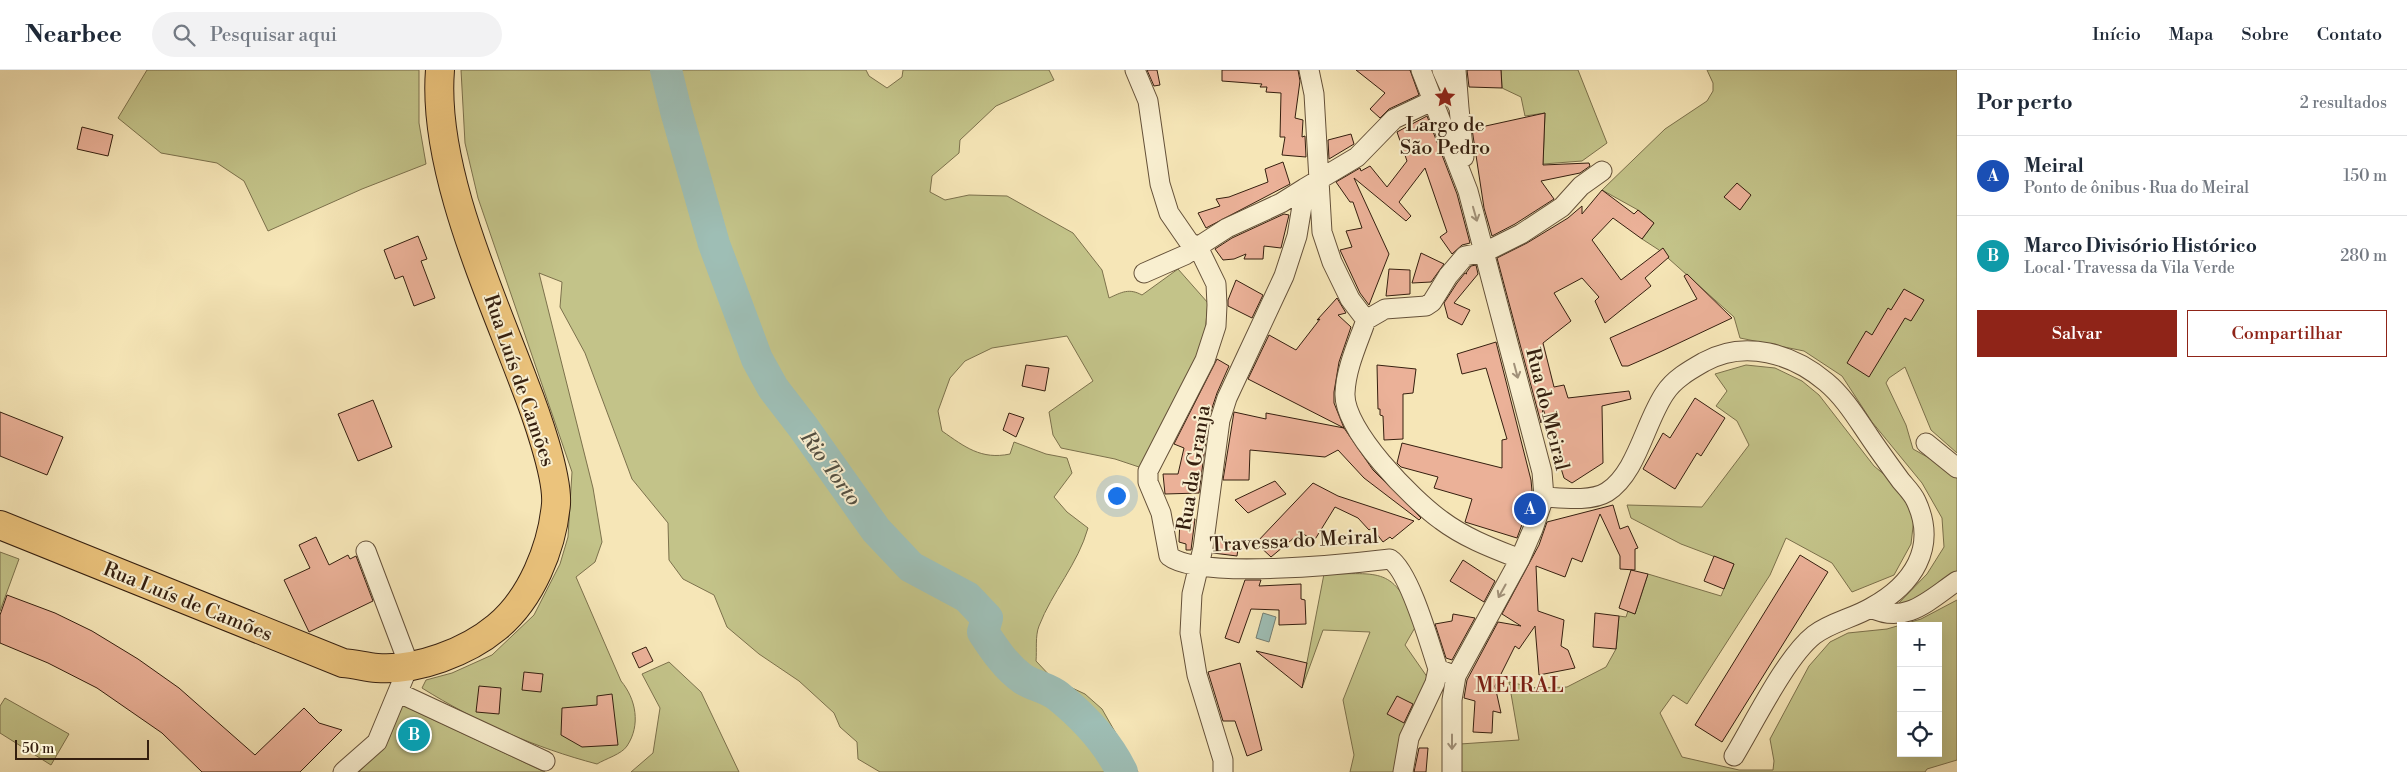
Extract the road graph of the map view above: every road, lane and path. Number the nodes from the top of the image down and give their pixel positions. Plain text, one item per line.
1 (440, 70) edge
2 (1135, 70) edge
3 (1309, 70) edge
4 (1421, 70) edge
5 (1442, 70) edge
6 (1456, 70) edge
7 (1434, 100) junction
8 (1459, 108) junction
9 (1602, 171) dead end
10 (1312, 184) junction
11 (1468, 191) junction
12 (1198, 247) junction
13 (1485, 252) junction
14 (1144, 273) dead end
15 (1366, 320) junction
16 (1926, 443) dead end
17 (1957, 468) edge
18 (1544, 497) junction
19 (0, 526) edge
20 (366, 551) dead end
21 (1520, 559) junction
22 (1198, 567) junction
23 (1957, 581) edge
24 (1871, 608) junction
25 (409, 665) junction
26 (1438, 669) junction
27 (1456, 676) junction
28 (399, 693) junction
29 (1734, 756) dead end
30 (545, 761) dead end
31 (343, 772) edge
32 (1223, 772) edge
33 (1403, 772) edge
34 (1452, 772) edge

1 - 25 main road, Rua Luís de Camões
2 - 12 street
3 - 10 street, Rua da Granja
4 - 7 street, Rua do Meiral
5 - 8 street
6 - 8 street
7 - 10 street
7 - 11 street, Rua do Meiral
8 - 11 street, Rua do Meiral
9 - 13 street
10 - 12 street
10 - 15 street
10 - 22 street, Rua da Granja
11 -> 13 street, Rua do Meiral
12 - 14 street
12 - 22 street
13 - 15 street
13 -> 18 street, Rua do Meiral
15 - 21 street
16 - 17 street
18 - 21 street, Rua do Meiral
18 - 24 street
19 - 25 main road, Rua Luís de Camões
20 - 25 street
21 -> 27 street, Rua do Meiral
22 - 26 street, Travessa do Meiral
22 - 32 street, Rua da Granja
23 - 24 street
24 - 29 street
25 - 28 street
26 - 27 street
26 - 33 street
27 -> 34 street, Rua do Meiral
28 - 30 street
28 - 31 street

